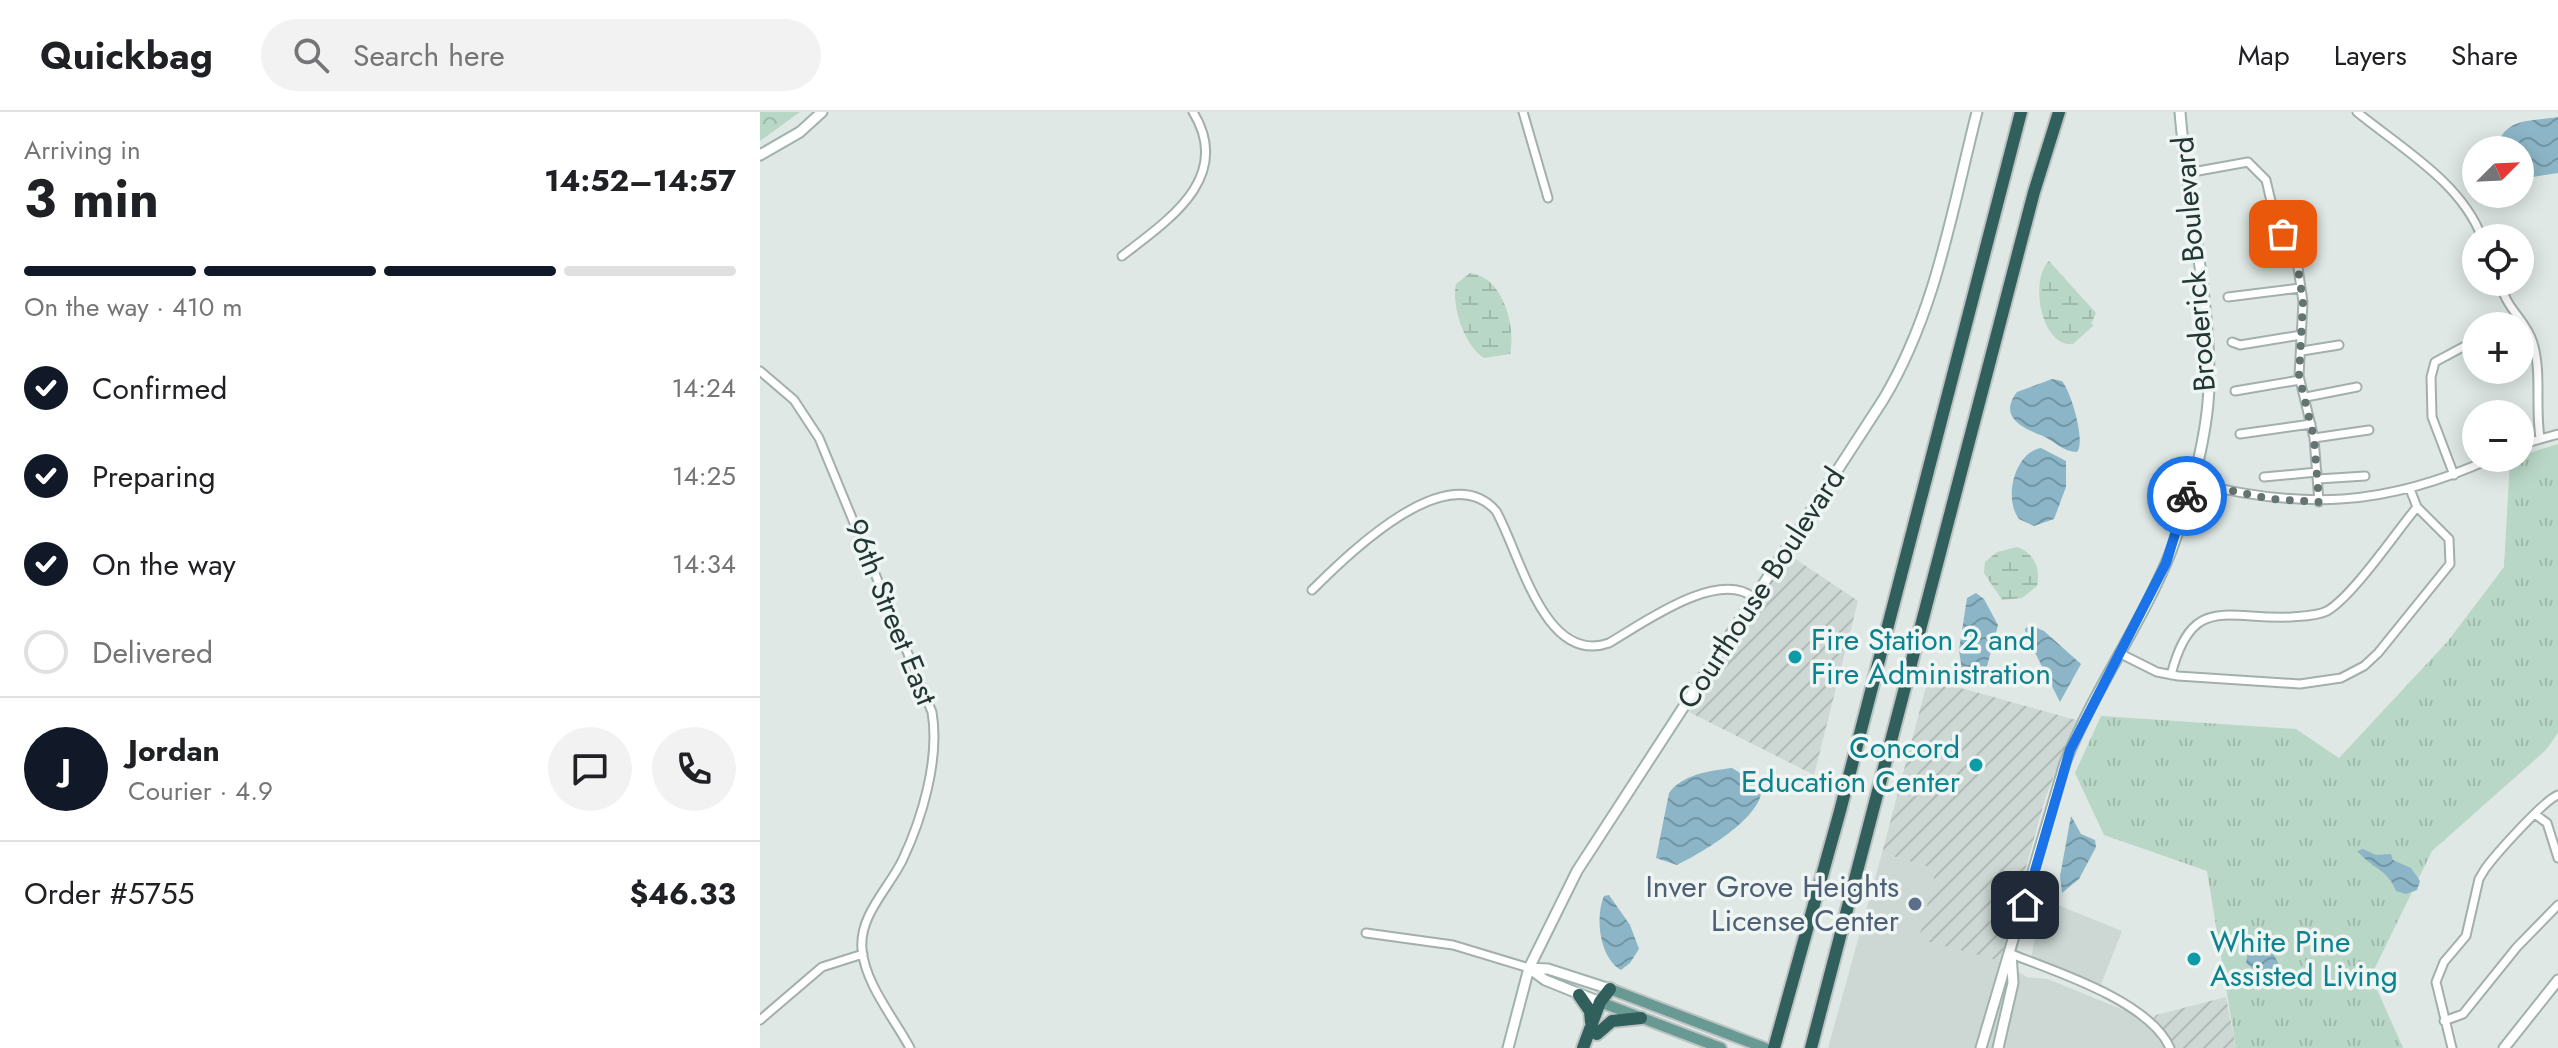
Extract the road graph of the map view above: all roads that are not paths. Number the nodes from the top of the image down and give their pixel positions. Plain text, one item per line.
1 (822, 112) edge
2 (1193, 112) edge
3 (1523, 112) edge
4 (1977, 112) edge
5 (2021, 112) edge
6 (2059, 112) edge
7 (2068, 112) edge
8 (2180, 112) edge
9 (2357, 112) edge
10 (760, 155) edge
11 (2187, 173) junction
12 (1548, 198) dead end
13 (2477, 224) edge
14 (2025, 230) junction
15 (1122, 256) dead end
16 (2300, 288) junction
17 (2228, 297) dead end
18 (2301, 335) junction
19 (2232, 342) dead end
20 (2339, 345) dead end
21 (2534, 346) edge
22 (2462, 348) edge
23 (2302, 351) junction
24 (760, 371) edge
25 (2300, 380) junction
26 (2357, 387) dead end
27 (2235, 391) dead end
28 (2306, 397) junction
29 (2311, 424) junction
30 (2369, 430) dead end
31 (2240, 434) dead end
32 (2558, 434) edge
33 (2314, 438) junction
34 (2540, 438) junction
35 (2534, 440) edge
36 (2462, 471) edge
37 (2318, 475) junction
38 (2454, 475) junction
39 (2365, 476) dead end
40 (2264, 477) dead end
41 (2191, 482) junction
42 (2410, 489) junction
43 (2319, 502) junction
44 (2417, 507) junction
45 (1312, 590) dead end
46 (1754, 598) junction
47 (2119, 653) junction
48 (2171, 675) junction
49 (2558, 795) edge
50 (2536, 815) junction
51 (2558, 858) edge
52 (2558, 905) edge
53 (1366, 933) dead end
54 (863, 954) junction
55 (2011, 954) junction
56 (1529, 968) junction
57 (2558, 980) edge
58 (1610, 989) junction
59 (1579, 995) junction
60 (1604, 1004) junction
61 (1641, 1018) junction
62 (760, 1020) edge
63 (2444, 1021) junction
64 (1593, 1032) junction
65 (1812, 1045) edge
66 (910, 1048) edge
67 (1508, 1048) edge
68 (1583, 1048) edge
69 (1592, 1048) edge
70 (1721, 1048) edge
71 (1769, 1048) edge
72 (1981, 1048) edge
73 (1998, 1048) edge
74 (2170, 1048) edge
75 (2452, 1048) edge
76 (2504, 1048) edge

1 - 10 street
2 - 15 street
3 - 12 street
4 - 46 street, Courthouse Boulevard
5 - 71 highway
6 - 14 highway
7 - 14 highway
8 - 11 street, Broderick Boulevard
9 - 13 street
11 - 16 street
11 - 41 street, Broderick Boulevard
14 - 65 highway
16 - 17 street
16 - 18 street
18 - 19 street
18 - 23 street
20 - 23 street
21 - 34 street
22 - 38 street
23 - 25 street
24 - 54 street, 96th Street East
25 - 27 street
25 - 28 street
26 - 28 street
28 - 29 street
29 - 31 street
29 - 33 street
30 - 33 street
32 - 34 street
33 - 37 street
34 - 35 street
36 - 38 street
37 - 39 street
37 - 40 street
37 - 43 street
38 - 42 street
41 - 43 street
41 - 47 street, Broderick Boulevard
42 - 43 street
42 - 44 street
44 - 48 street
44 - 48 street
45 - 46 street
46 - 56 street, Courthouse Boulevard
47 - 48 street
47 - 55 street, Broderick Boulevard
49 - 50 street
50 - 51 street
50 - 63 street
52 - 63 street
53 - 56 street
54 - 62 street
54 - 66 street
55 - 72 street, Broderick Boulevard
55 - 73 street, Broderick Boulevard
55 - 74 street
56 - 58 street
56 - 59 street
56 - 67 street, Courthouse Boulevard
57 - 76 street
58 - 60 highway
58 - 71 main road
59 - 60 street
59 - 64 highway
60 - 61 main road
60 - 64 highway
61 - 64 highway
61 - 70 main road
63 - 75 street
64 - 68 highway
64 - 69 highway

